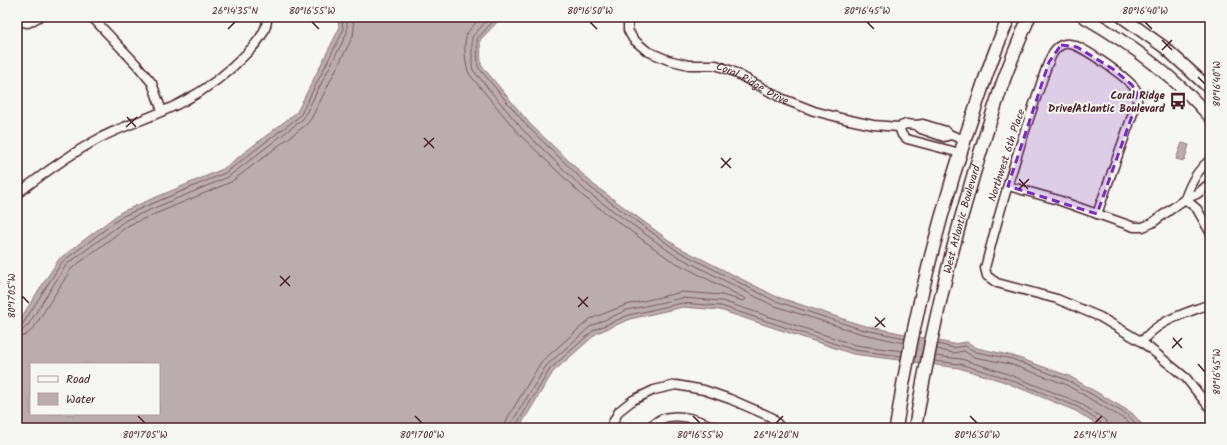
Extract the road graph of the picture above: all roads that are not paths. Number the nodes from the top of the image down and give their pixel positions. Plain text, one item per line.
1 (39, 17) edge
2 (92, 17) edge
3 (628, 17) edge
4 (1009, 17) edge
5 (1029, 17) edge
6 (1084, 17) edge
7 (1122, 17) edge
8 (267, 20) edge
9 (17, 21) edge
10 (1210, 88) edge
11 (162, 111) junction
12 (1210, 118) edge
13 (916, 125) junction
14 (899, 127) junction
15 (911, 140) junction
16 (964, 140) junction
17 (960, 154) junction
18 (1210, 160) edge
19 (1197, 174) junction
20 (1209, 184) edge
21 (1008, 186) junction
22 (17, 194) edge
23 (1185, 199) junction
24 (1097, 214) junction
25 (1210, 232) edge
26 (1210, 304) edge
27 (1142, 342) junction
28 (1210, 408) edge
29 (898, 412) junction
30 (917, 415) junction
31 (610, 428) edge
32 (648, 428) edge
33 (717, 428) edge
34 (781, 428) edge
35 (896, 428) edge
36 (915, 428) edge

1 - 9 street
2 - 11 street
3 - 14 street, Coral Ridge Drive
4 - 16 main road, West Atlantic Boulevard
5 - 30 main road, West Atlantic Boulevard
6 - 12 main road
7 - 10 main road
8 - 11 street
11 - 22 street
13 - 14 street, Coral Ridge Drive
13 - 15 street
13 - 16 street
14 - 15 street
15 - 17 street
16 - 17 main road, West Atlantic Boulevard
17 - 29 main road, West Atlantic Boulevard
18 - 19 street
19 - 20 street
19 - 23 street
20 - 23 street
21 - 24 street
21 - 24 street, Northwest 6th Place
21 - 27 street, Northwest 6th Place
23 - 24 street
23 - 25 street
26 - 27 street
27 - 28 street
29 - 30 main road
29 - 35 main road, West Atlantic Boulevard
30 - 36 main road, West Atlantic Boulevard
31 - 34 street
32 - 33 street

